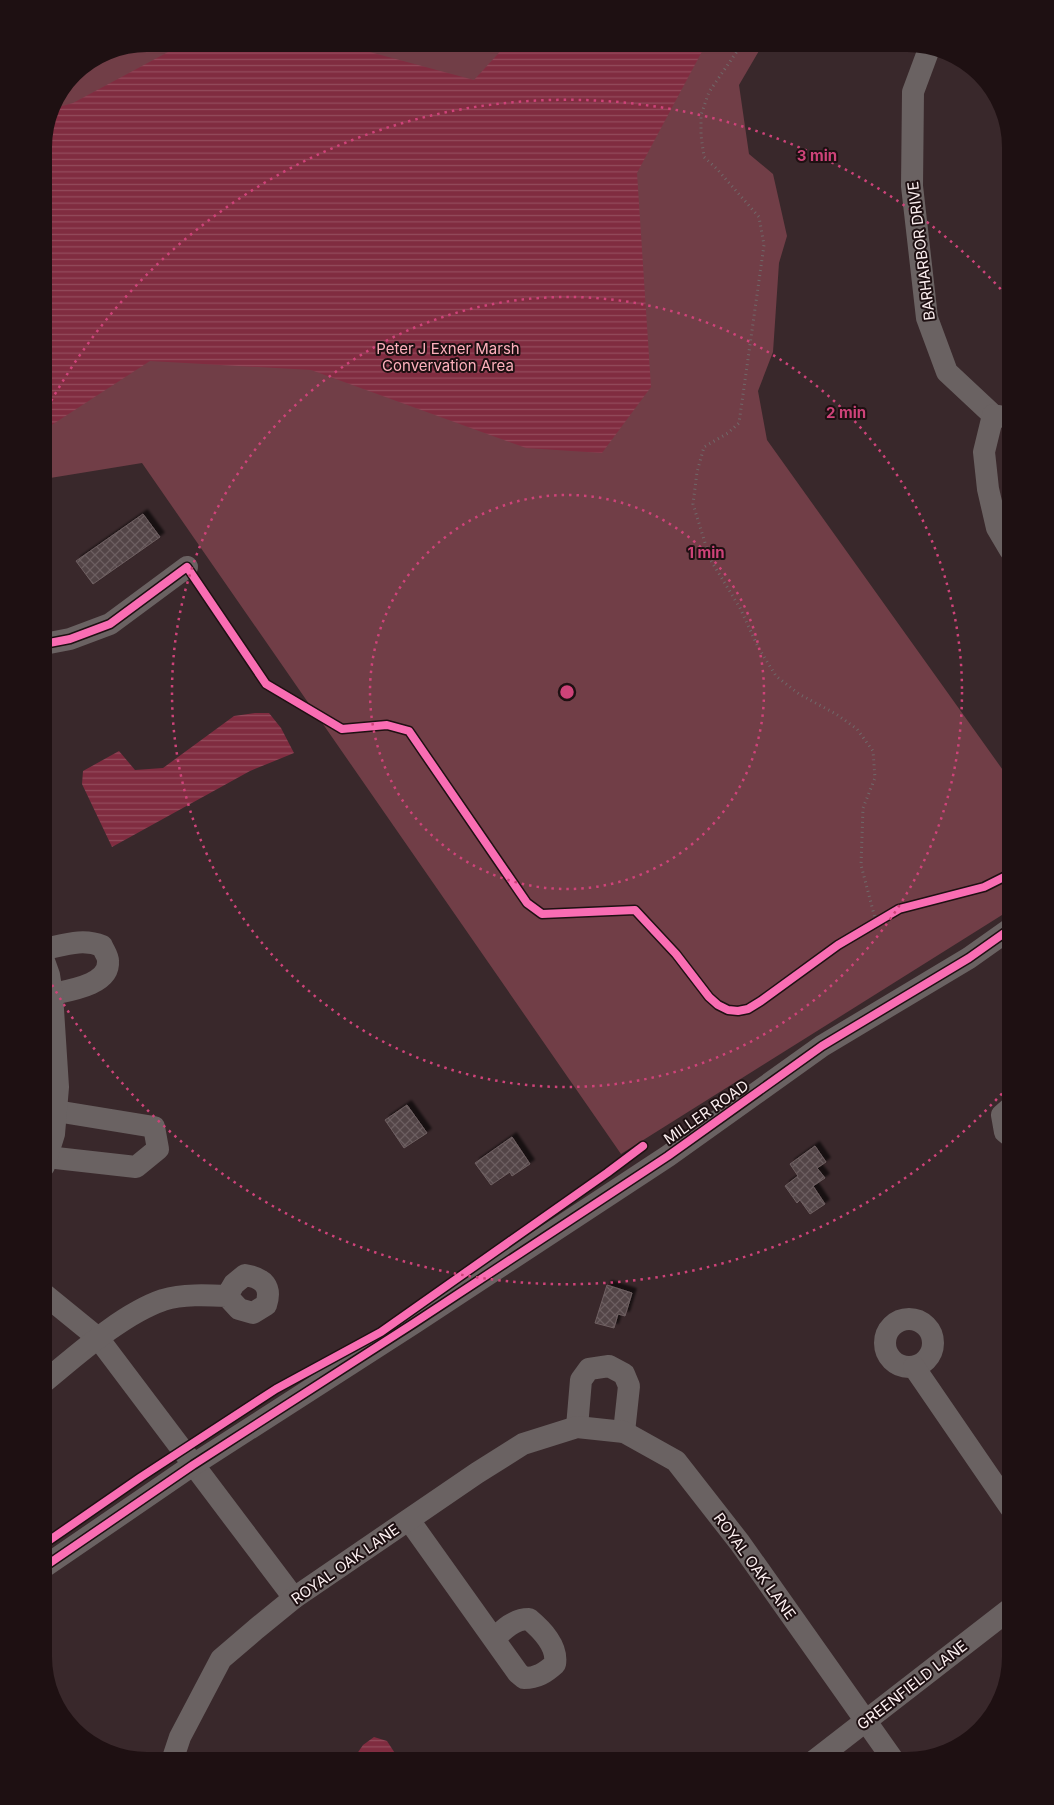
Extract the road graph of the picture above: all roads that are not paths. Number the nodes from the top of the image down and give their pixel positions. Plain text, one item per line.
1 (927, 55) edge
2 (1002, 417) edge
3 (1002, 536) edge
4 (187, 567) dead end
5 (53, 642) edge
6 (1002, 935) edge
7 (52, 947) edge
8 (52, 994) edge
9 (52, 1094) edge
10 (56, 1111) junction
11 (52, 1139) edge
12 (52, 1162) edge
13 (227, 1296) dead end
14 (52, 1301) edge
15 (98, 1338) junction
16 (914, 1367) dead end
17 (52, 1375) edge
18 (577, 1427) junction
19 (624, 1432) junction
20 (194, 1465) junction
21 (1002, 1495) edge
22 (409, 1520) junction
23 (52, 1562) edge
24 (294, 1598) junction
25 (1002, 1614) edge
26 (494, 1639) dead end
27 (865, 1722) junction
28 (175, 1752) edge
29 (826, 1752) edge
30 (887, 1752) edge

1 - 2 street, BARHARBOR DRIVE
2 - 3 street
4 - 5 street
6 - 20 street, MILLER ROAD
7 - 8 street
9 - 10 street
10 - 11 street
10 - 12 street
13 - 15 street
14 - 15 street
15 - 17 street
15 - 20 street
16 - 21 street
18 - 19 street, ROYAL OAK LANE
18 - 19 street
18 - 22 street, ROYAL OAK LANE
19 - 27 street, ROYAL OAK LANE
20 - 23 street, MILLER ROAD
20 - 24 street
22 - 24 street, ROYAL OAK LANE
22 - 26 street
24 - 28 street, ROYAL OAK LANE
25 - 27 street, GREENFIELD LANE
27 - 29 street, GREENFIELD LANE
27 - 30 street, ROYAL OAK LANE

